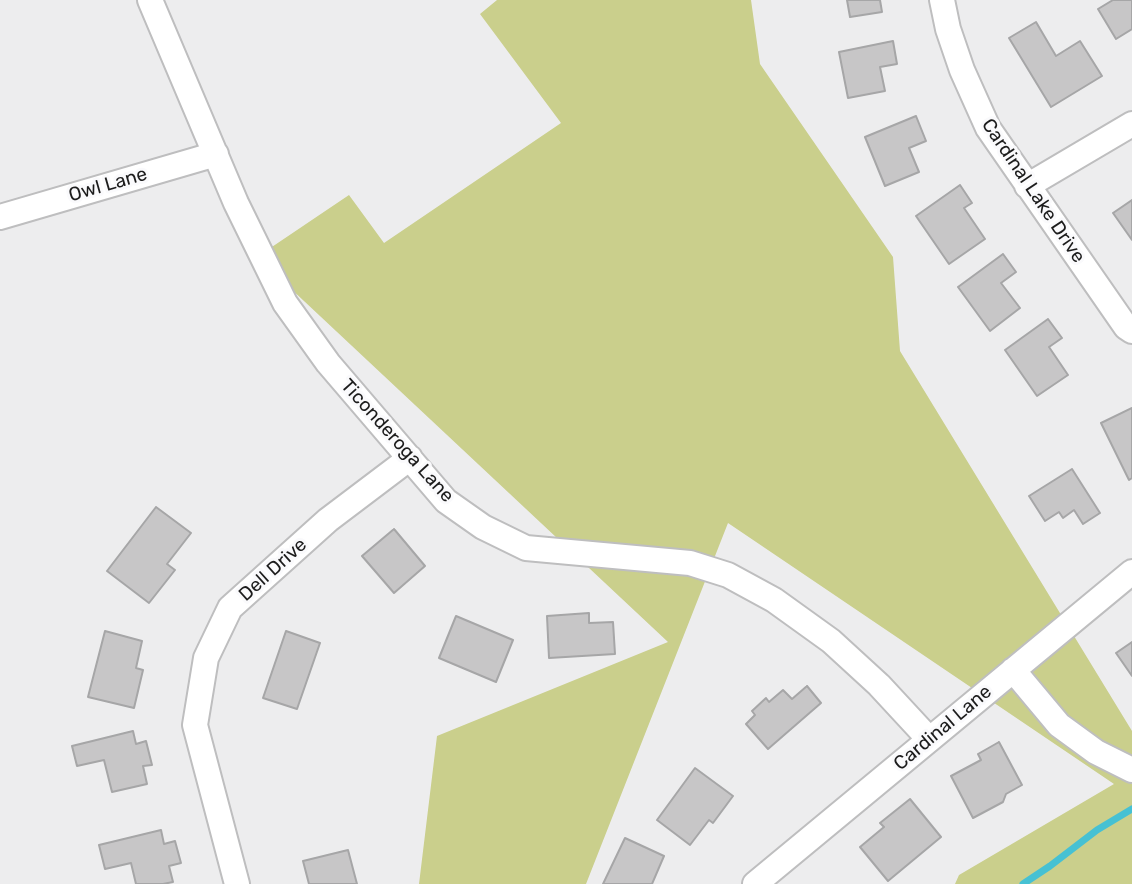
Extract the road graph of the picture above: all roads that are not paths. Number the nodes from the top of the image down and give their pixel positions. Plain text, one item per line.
1 (150, 0) edge
2 (942, 0) edge
3 (1132, 124) edge
4 (216, 154) junction
5 (1027, 186) junction
6 (0, 217) edge
7 (1132, 331) edge
8 (410, 458) junction
9 (1132, 572) edge
10 (1013, 670) junction
11 (929, 739) junction
12 (1132, 770) edge
13 (237, 884) edge
14 (755, 884) edge

1 - 4 street, Ticonderoga Lane
2 - 5 street, Cardinal Lake Drive
3 - 5 street
4 - 6 street, Owl Lane
4 - 8 street, Ticonderoga Lane
5 - 7 street, Cardinal Lake Drive
8 - 11 street, Ticonderoga Lane
8 - 13 street, Dell Drive
9 - 10 street, Cardinal Lane
10 - 11 street, Cardinal Lane
10 - 12 street
11 - 14 street, Cardinal Lane

